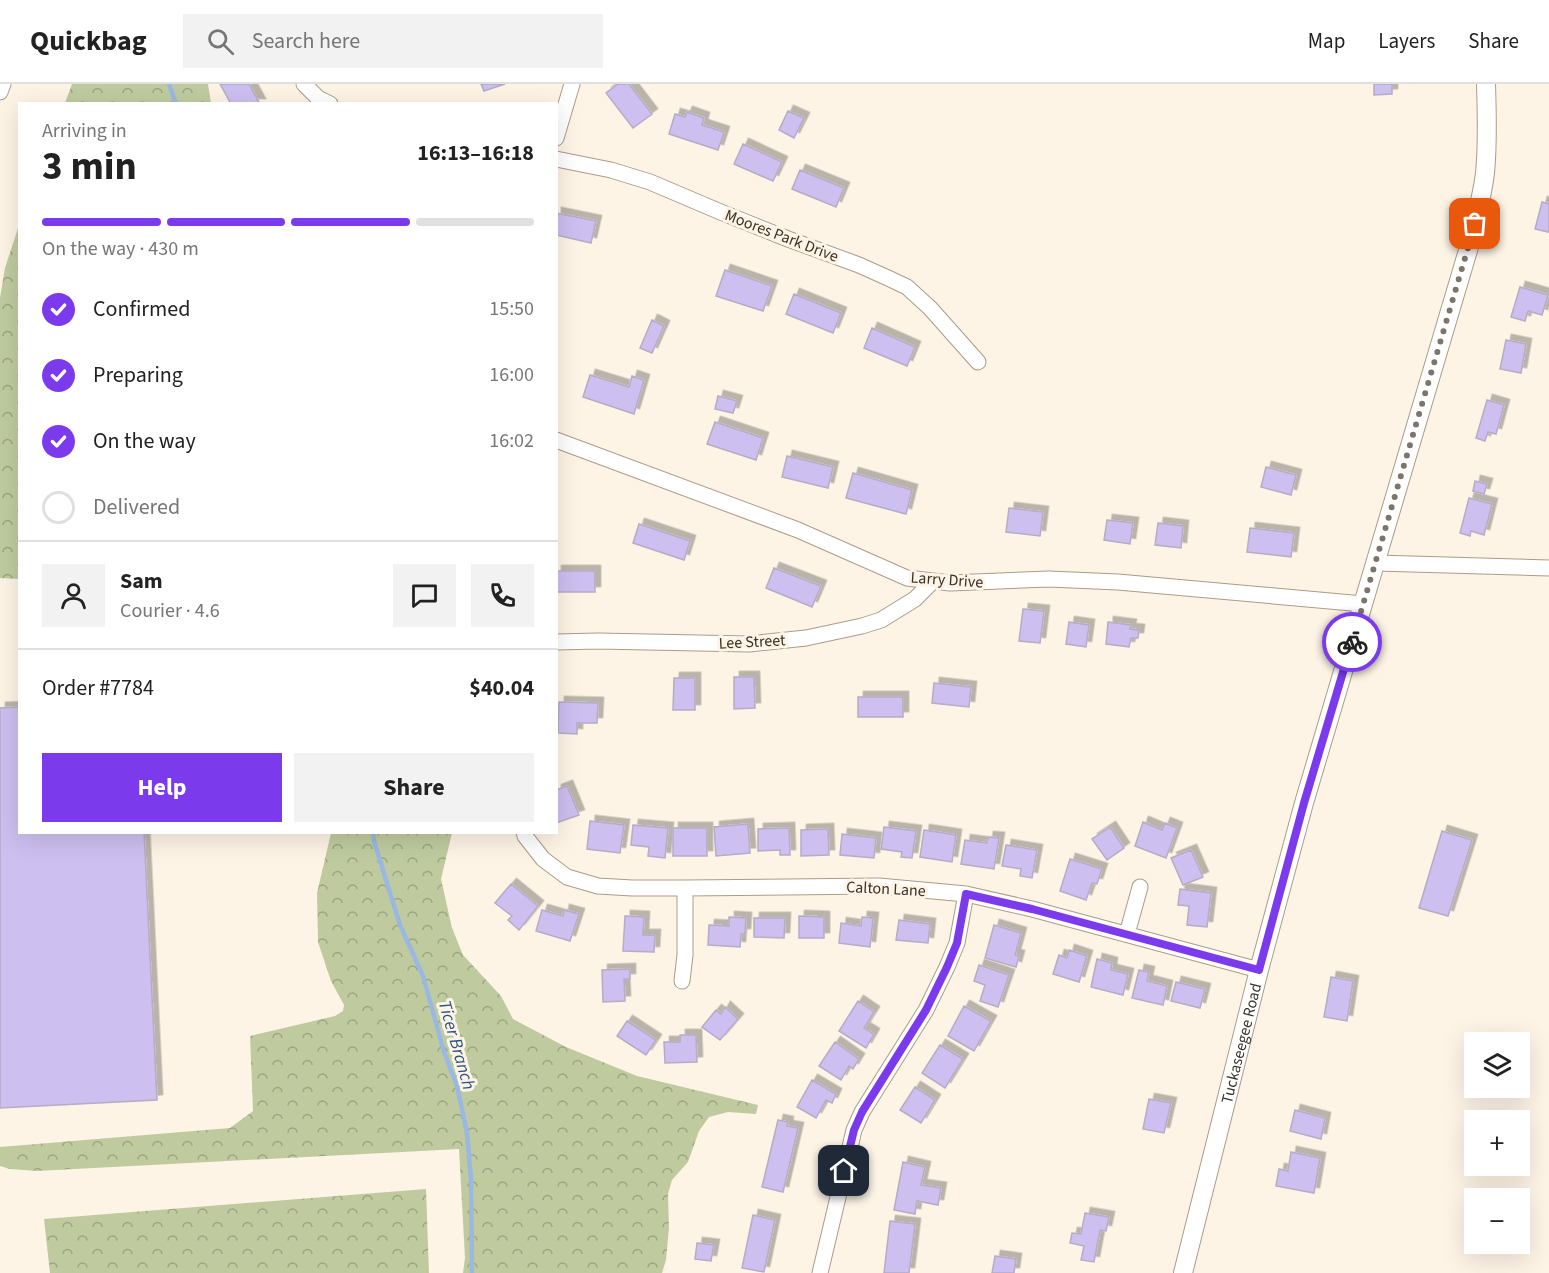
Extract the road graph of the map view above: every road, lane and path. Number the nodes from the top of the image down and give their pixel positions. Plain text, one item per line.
1 (3, 84) edge
2 (304, 84) edge
3 (572, 84) edge
4 (1486, 84) edge
5 (0, 92) edge
6 (326, 102) edge
7 (558, 131) edge
8 (558, 159) edge
9 (978, 362) dead end
10 (558, 441) edge
11 (1376, 563) junction
12 (1549, 568) edge
13 (932, 582) junction
14 (1363, 604) junction
15 (558, 642) edge
16 (524, 834) edge
17 (1140, 887) dead end
18 (685, 888) junction
19 (966, 894) junction
20 (1127, 934) junction
21 (1259, 970) junction
22 (682, 981) dead end
23 (820, 1273) edge
24 (1183, 1273) edge

1 - 5 street
2 - 6 street
3 - 7 street
4 - 11 street, Tuckaseegee Road
8 - 9 street, Moores Park Drive
10 - 13 street, Larry Drive
11 - 12 street
11 - 14 street, Tuckaseegee Road
13 - 14 street, Larry Drive
13 - 15 street, Lee Street
14 - 21 street, Tuckaseegee Road
16 - 18 street, Calton Lane
17 - 20 street
18 - 19 street, Calton Lane
18 - 22 street
19 - 20 street, Calton Lane
19 - 23 street
20 - 21 street, Calton Lane
21 - 24 street, Tuckaseegee Road

